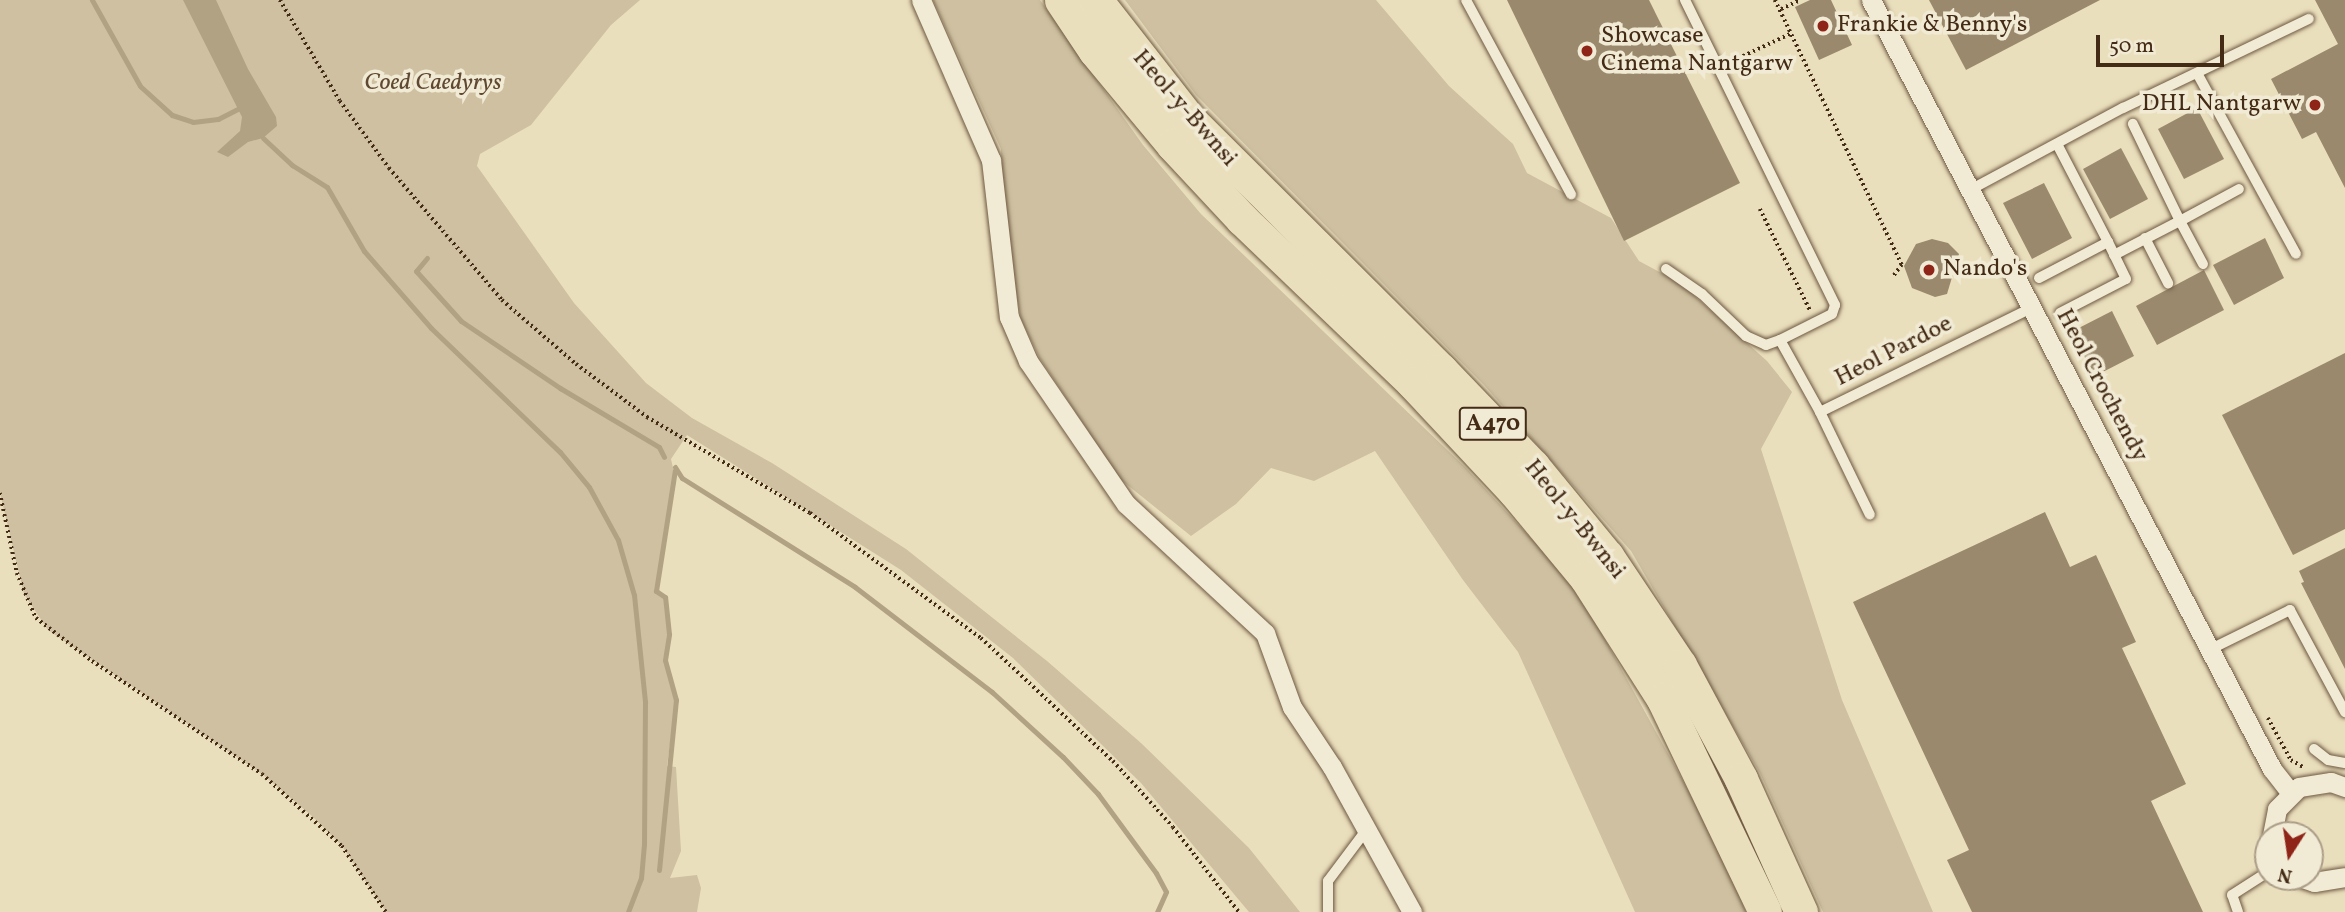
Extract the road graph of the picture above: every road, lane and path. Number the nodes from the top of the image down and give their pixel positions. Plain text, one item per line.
1 (280, 0) edge
2 (921, 0) edge
3 (1061, 0) edge
4 (1096, 0) edge
5 (1466, 0) edge
6 (1685, 0) edge
7 (1776, 0) edge
8 (1800, 0) edge
9 (1871, 0) edge
10 (1781, 9) junction
11 (2309, 19) dead end
12 (1792, 33) junction
13 (1719, 68) junction
14 (2197, 73) junction
15 (2133, 124) dead end
16 (2057, 144) junction
17 (2239, 189) dead end
18 (1967, 191) junction
19 (1571, 194) dead end
20 (1760, 209) dead end
21 (2180, 221) junction
22 (2146, 239) junction
23 (2108, 242) junction
24 (2296, 254) dead end
25 (2114, 255) junction
26 (2203, 264) dead end
27 (1666, 269) dead end
28 (1893, 277) dead end
29 (2039, 278) dead end
30 (2168, 283) dead end
31 (2031, 307) junction
32 (2060, 313) dead end
33 (1815, 322) junction
34 (1780, 340) junction
35 (1820, 412) junction
36 (0, 494) edge
37 (1870, 515) dead end
38 (2213, 648) junction
39 (2345, 712) edge
40 (2267, 716) dead end
41 (2314, 749) dead end
42 (2345, 764) edge
43 (2309, 771) dead end
44 (2345, 787) edge
45 (2291, 793) junction
46 (2275, 821) edge
47 (1367, 829) junction
48 (2345, 877) edge
49 (2324, 880) edge
50 (2254, 881) edge
51 (386, 912) edge
52 (1239, 912) edge
53 (1328, 912) edge
54 (1412, 912) edge
55 (1766, 912) edge
56 (1801, 912) edge
57 (2238, 912) edge

1 - 52 path
2 - 47 street
3 - 55 highway, Heol-y-Bwnsi / A470
4 - 56 highway, Heol-y-Bwnsi / A470
5 - 19 lane
6 - 13 lane
7 - 10 path
8 - 10 path
9 - 18 street, Heol Crochendy
10 - 12 path
11 - 14 lane
12 - 13 path
12 - 28 path
13 - 33 lane
14 - 16 lane
14 - 24 lane
15 - 21 lane
16 - 18 lane
16 - 23 lane
17 - 21 lane
18 - 31 street, Heol Crochendy
20 - 33 path
21 - 22 lane
21 - 26 lane
22 - 25 lane
22 - 30 lane
23 - 25 lane
23 - 29 lane
25 - 32 lane
27 - 34 lane
31 - 35 lane, Heol Pardoe
31 - 38 street, Heol Crochendy
33 - 34 lane
34 - 35 lane, Heol Pardoe
35 - 37 lane
36 - 51 path
38 - 39 lane
38 - 45 street, Heol Crochendy
40 - 43 path
41 - 42 lane
44 - 45 street
45 - 46 street
47 - 53 lane
47 - 54 street
48 - 49 street
50 - 57 lane

